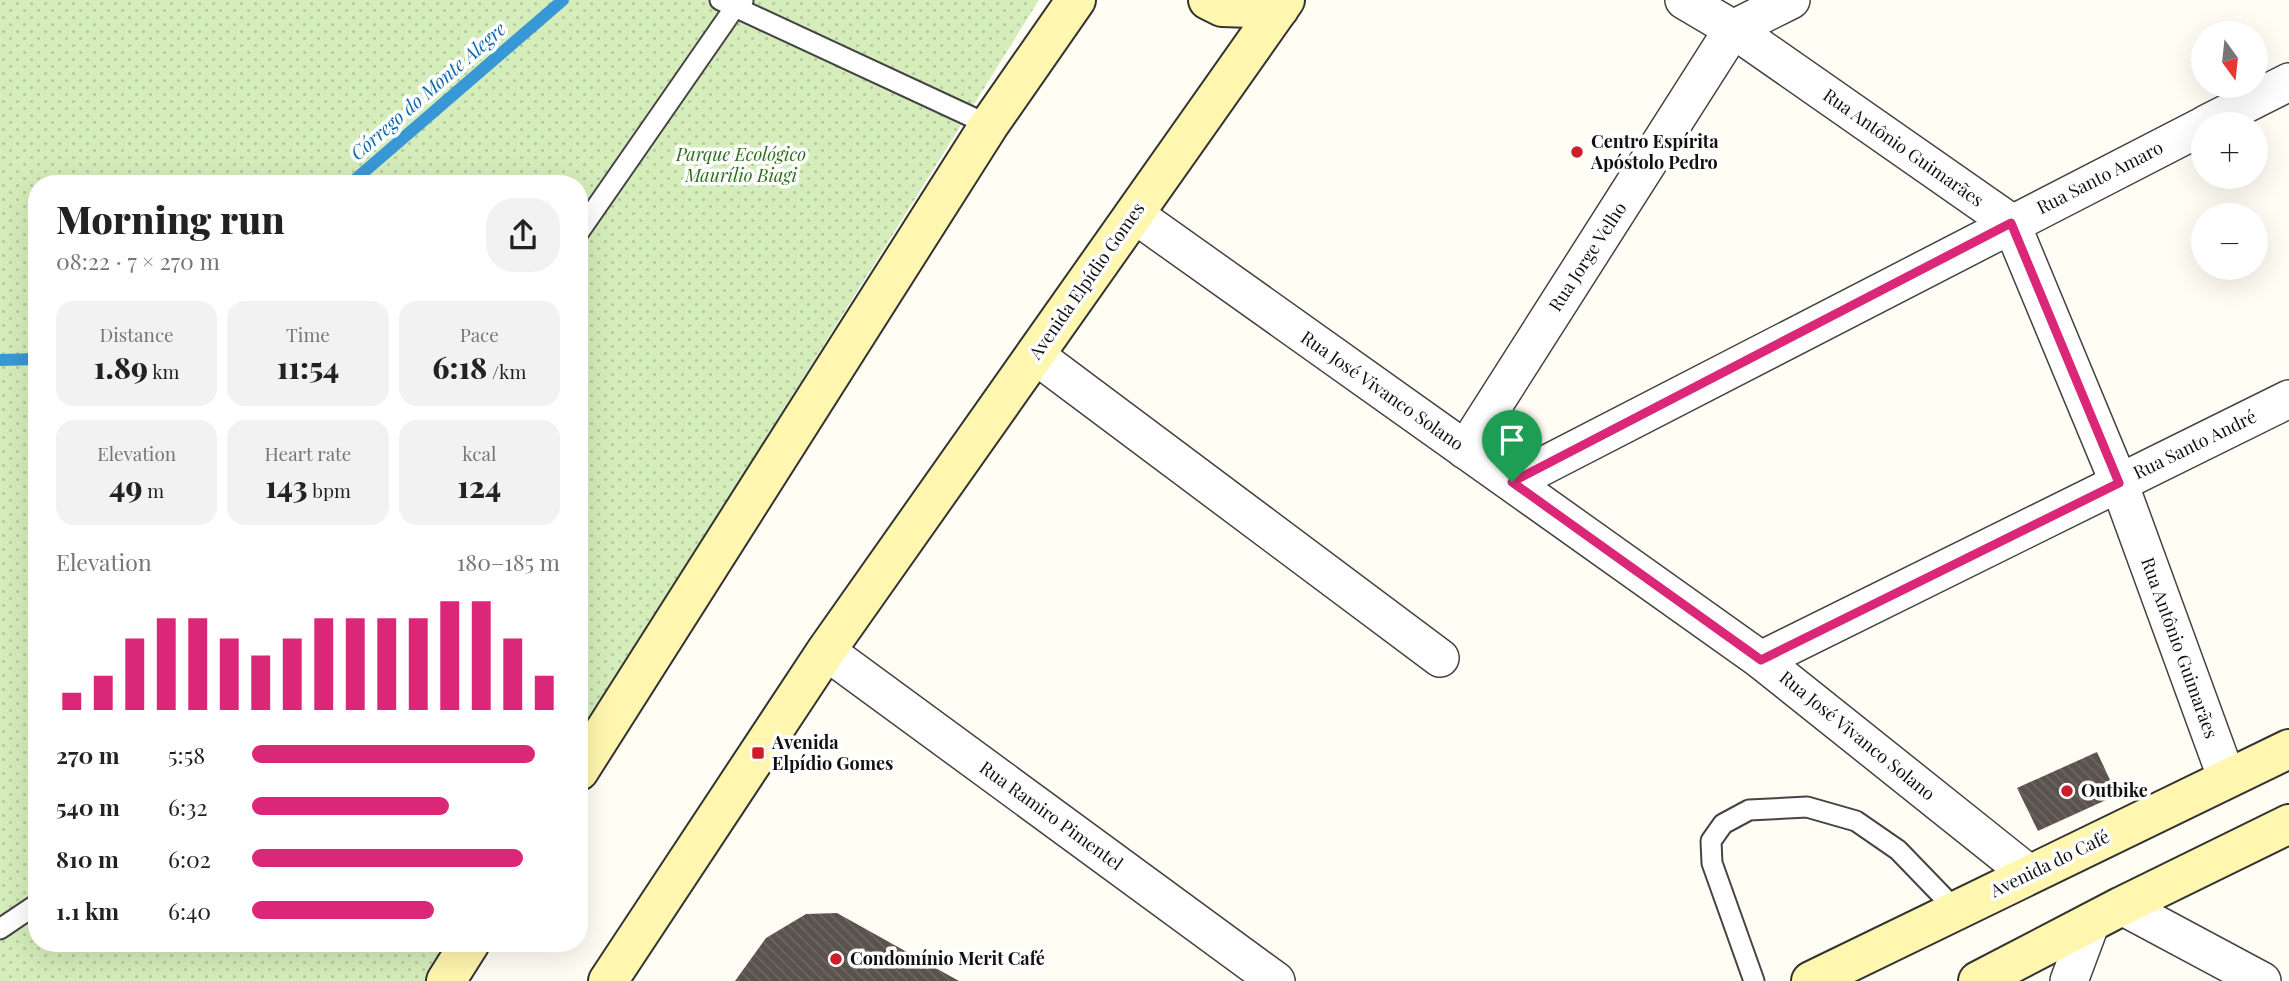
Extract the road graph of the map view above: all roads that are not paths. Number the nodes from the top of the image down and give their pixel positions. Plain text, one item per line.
1 (1076, 0) edge
2 (1208, 0) edge
3 (1684, 0) edge
4 (1791, 0) edge
5 (733, 2) edge
6 (1282, 4) edge
7 (1733, 29) junction
8 (2289, 82) edge
9 (2230, 112) edge
10 (989, 125) junction
11 (2191, 132) edge
12 (1134, 214) junction
13 (588, 219) edge
14 (2011, 223) junction
15 (1035, 355) junction
16 (2289, 399) edge
17 (1465, 450) junction
18 (1512, 482) junction
19 (2119, 483) junction
20 (826, 651) junction
21 (1440, 658) dead end
22 (1761, 660) junction
23 (2289, 749) edge
24 (588, 757) edge
25 (2227, 779) junction
26 (2289, 824) edge
27 (2029, 874) junction
28 (28, 910) edge
29 (1956, 910) junction
30 (2106, 914) junction
31 (0, 929) edge
32 (464, 952) edge
33 (446, 981) edge
34 (608, 981) edge
35 (1276, 981) edge
36 (1754, 981) edge
37 (1811, 981) edge
38 (1978, 981) edge
39 (2069, 981) edge
40 (2262, 981) edge

1 - 10 main road
2 - 6 main road
3 - 7 street, Rua Antônio Guimarães
4 - 7 street
5 - 10 lane
5 - 13 lane
6 - 12 main road, Avenida Elpídio Gomes
7 - 14 street, Rua Antônio Guimarães
7 - 17 street, Rua Jorge Velho
8 - 9 street, Rua Santo Amaro
10 - 24 main road
11 - 14 street, Rua Santo Amaro
12 - 15 main road, Avenida Elpídio Gomes
12 - 17 street, Rua José Vivanco Solano
14 - 18 street, Rua Santo Amaro
14 - 19 street, Rua Antônio Guimarães
15 - 20 main road, Avenida Elpídio Gomes
15 - 21 street
16 - 19 street, Rua Santo André
17 - 18 street, Rua José Vivanco Solano
18 - 22 street, Rua José Vivanco Solano
19 - 22 street, Rua Santo André
19 - 25 street, Rua Antônio Guimarães
20 - 34 main road, Avenida Elpídio Gomes
20 - 35 street, Rua Ramiro Pimentel
22 - 27 street, Rua José Vivanco Solano
23 - 25 main road, Avenida do Café
25 - 27 main road, Avenida do Café
26 - 30 main road
27 - 29 main road, Avenida do Café
28 - 31 lane
29 - 36 lane
29 - 37 main road, Avenida do Café
30 - 38 main road
30 - 39 street
30 - 40 street
32 - 33 main road

